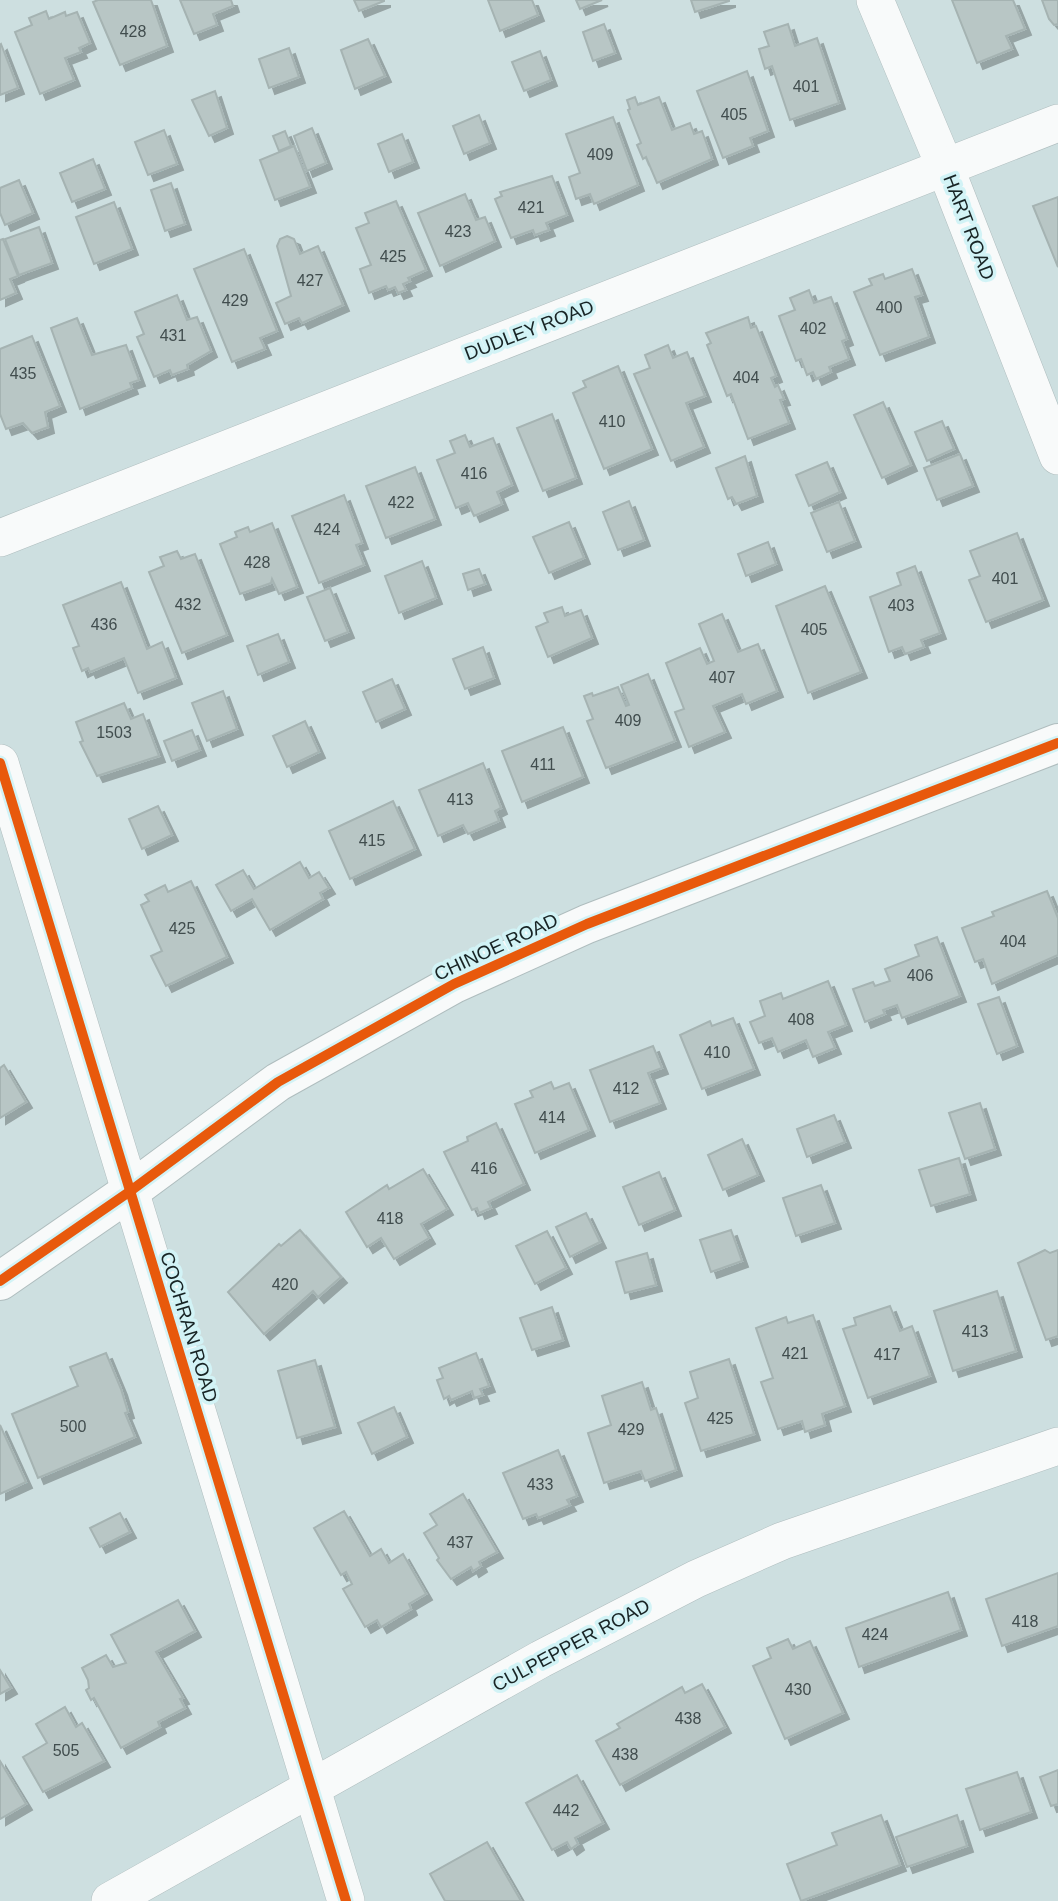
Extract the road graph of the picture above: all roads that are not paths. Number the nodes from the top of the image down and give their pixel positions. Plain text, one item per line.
1 (876, 0) edge
2 (1058, 123) edge
3 (945, 167) junction
4 (1058, 456) edge
5 (0, 538) edge
6 (1058, 743) edge
7 (0, 763) edge
8 (129, 1192) junction
9 (0, 1281) edge
10 (1058, 1446) edge
11 (312, 1788) junction
12 (110, 1901) edge
13 (346, 1901) edge

1 - 3 street, HART ROAD
2 - 3 street, DUDLEY ROAD
3 - 4 street, HART ROAD
3 - 5 street, DUDLEY ROAD
6 - 8 street, CHINOE ROAD
7 - 8 street, COCHRAN ROAD
8 - 9 street, CHINOE ROAD
8 - 11 street, COCHRAN ROAD
10 - 11 street, CULPEPPER ROAD
11 - 12 street, CULPEPPER ROAD
11 - 13 street, COCHRAN ROAD

